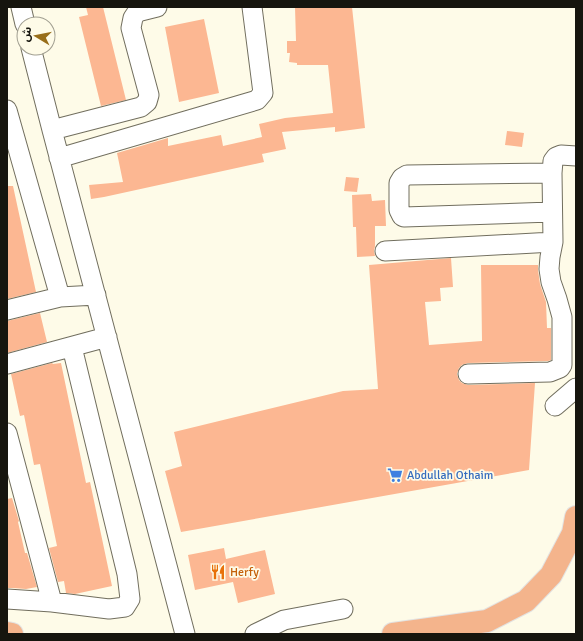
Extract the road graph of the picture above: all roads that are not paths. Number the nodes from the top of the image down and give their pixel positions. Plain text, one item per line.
1 (157, 7) edge
2 (252, 7) edge
3 (33, 56) edge
4 (141, 107) junction
5 (7, 110) edge
6 (52, 130) junction
7 (147, 133) junction
8 (576, 156) edge
9 (59, 158) junction
10 (552, 173) junction
11 (552, 212) junction
12 (553, 242) junction
13 (385, 251) dead end
14 (96, 295) junction
15 (60, 297) junction
16 (7, 310) edge
17 (107, 337) junction
18 (72, 347) junction
19 (7, 364) edge
20 (468, 374) dead end
21 (576, 388) edge
22 (554, 406) dead end
23 (7, 433) edge
24 (576, 517) edge
25 (7, 599) edge
26 (52, 602) junction
27 (343, 609) dead end
28 (7, 633) edge
29 (12, 634) edge
30 (186, 634) edge
31 (254, 634) edge
32 (393, 634) edge

1 - 4 street
2 - 7 street
3 - 6 street
4 - 6 street
4 - 7 street
5 - 15 street
6 - 9 street
7 - 9 street
8 - 10 street
9 - 14 street
10 - 11 street
10 - 11 street
11 - 12 street
12 - 13 street
12 - 20 street
14 - 15 street
14 - 17 street
15 - 16 street
17 - 18 street
17 - 30 street
18 - 19 street
18 - 26 street
21 - 22 street
23 - 26 street
24 - 32 main road
25 - 26 street
27 - 31 street
28 - 29 main road

